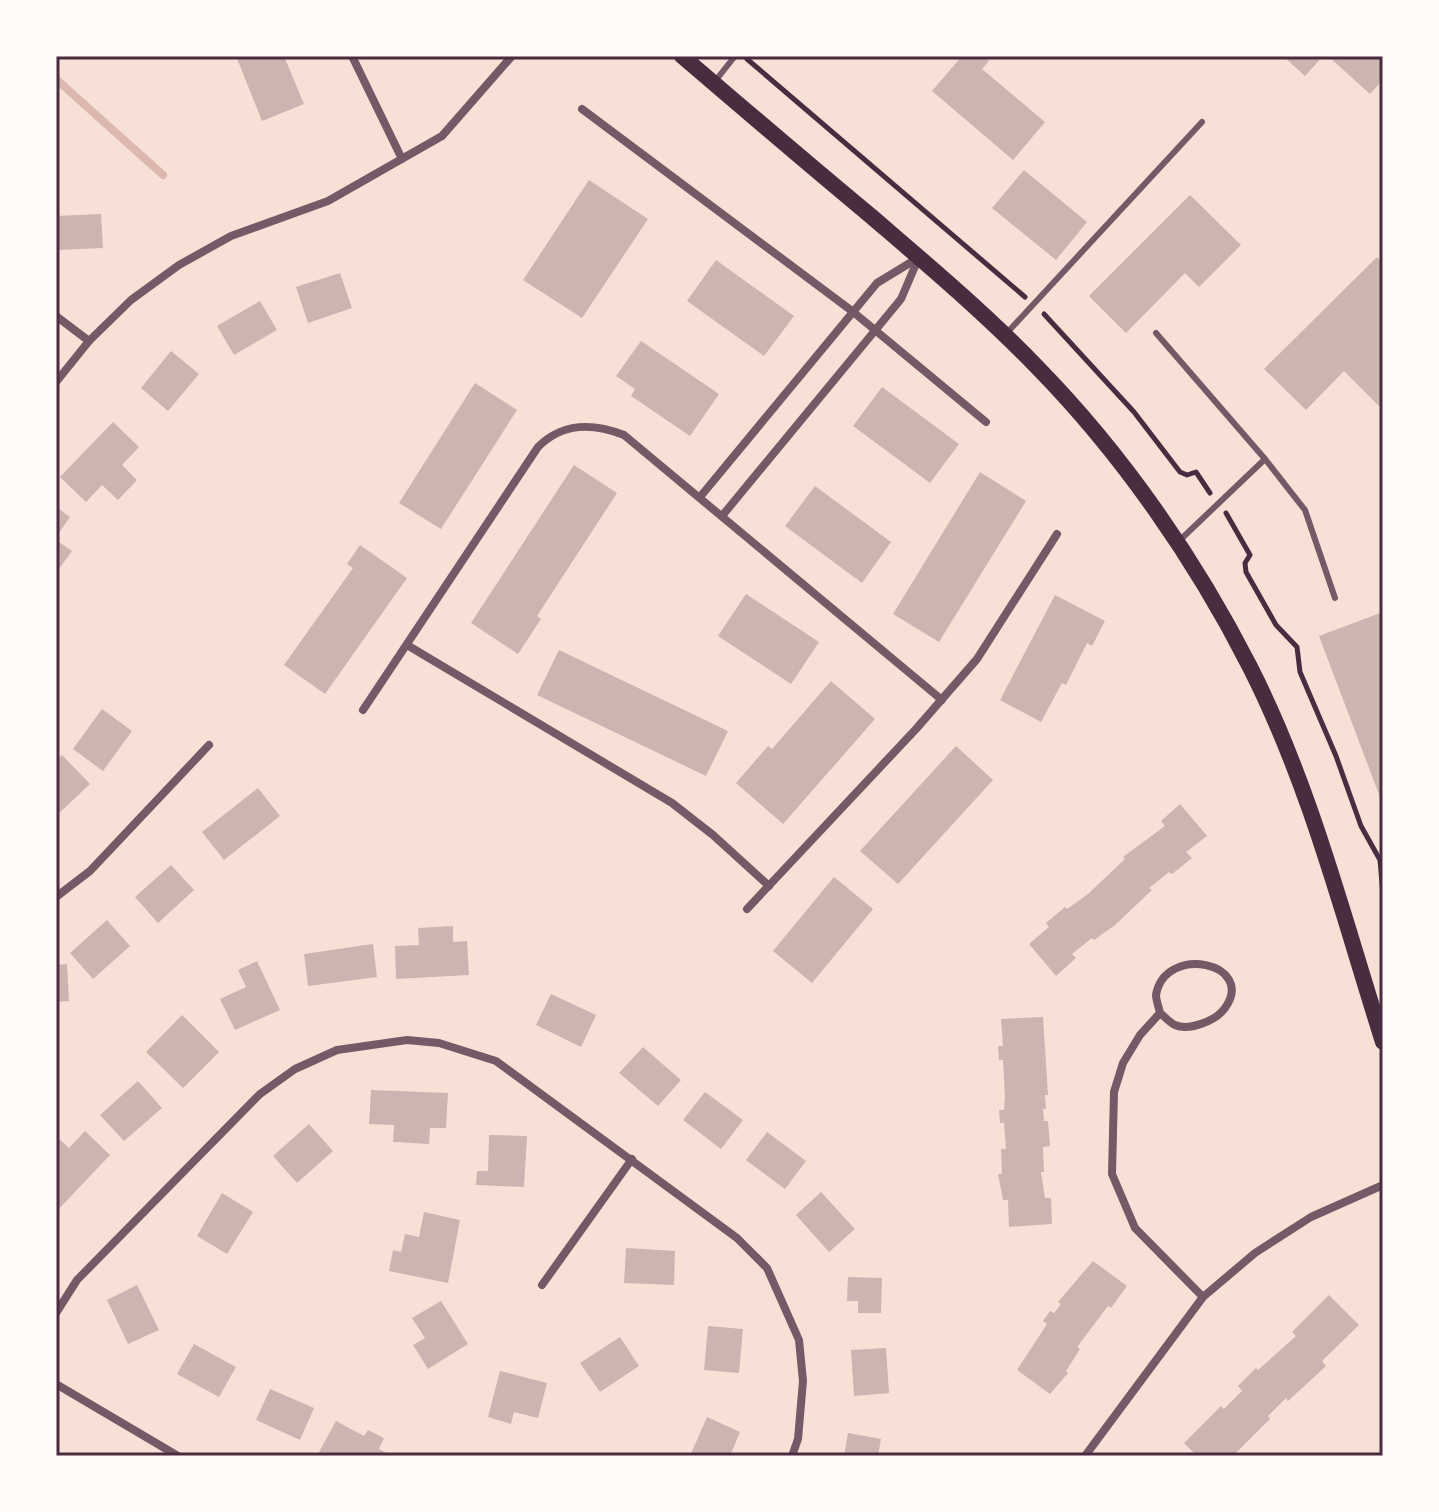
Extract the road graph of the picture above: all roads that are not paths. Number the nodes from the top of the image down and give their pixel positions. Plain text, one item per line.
1 (352, 56) edge
2 (512, 56) edge
3 (682, 56) edge
4 (735, 56) edge
5 (713, 83) junction
6 (582, 109) dead end
7 (1202, 122) dead end
8 (402, 159) junction
9 (919, 257) junction
10 (852, 311) junction
11 (56, 316) edge
12 (875, 330) junction
13 (1156, 333) dead end
14 (1005, 335) junction
15 (89, 341) junction
16 (56, 382) edge
17 (986, 422) dead end
18 (1265, 459) junction
19 (700, 497) junction
20 (722, 516) junction
21 (1057, 534) dead end
22 (1177, 544) junction
23 (1335, 598) dead end
24 (407, 645) junction
25 (942, 700) junction
26 (363, 710) dead end
27 (209, 745) dead end
28 (769, 886) junction
29 (56, 897) edge
30 (747, 909) dead end
31 (1160, 1013) junction
32 (1383, 1042) edge
33 (632, 1159) junction
34 (1383, 1185) edge
35 (542, 1285) dead end
36 (1203, 1297) junction
37 (56, 1313) edge
38 (56, 1384) edge
39 (178, 1456) edge
40 (792, 1456) edge
41 (1085, 1456) edge

1 - 8 street
2 - 8 street
3 - 5 main road
4 - 5 lane
5 - 9 main road
6 - 10 street
7 - 14 lane
8 - 15 street
9 - 10 street
9 - 12 street
9 - 14 main road
10 - 12 street
10 - 19 street
11 - 15 street
12 - 17 street
12 - 20 street
13 - 18 lane
14 - 22 main road
15 - 16 street
18 - 22 lane
18 - 23 lane
19 - 20 street
19 - 24 street
20 - 25 street
21 - 25 street
22 - 32 main road
24 - 26 street
24 - 28 street
25 - 28 street
27 - 29 street
28 - 30 street
31 - 31 street
31 - 36 street
33 - 35 street
33 - 37 street
33 - 40 street
34 - 36 street
36 - 41 street
38 - 39 street

